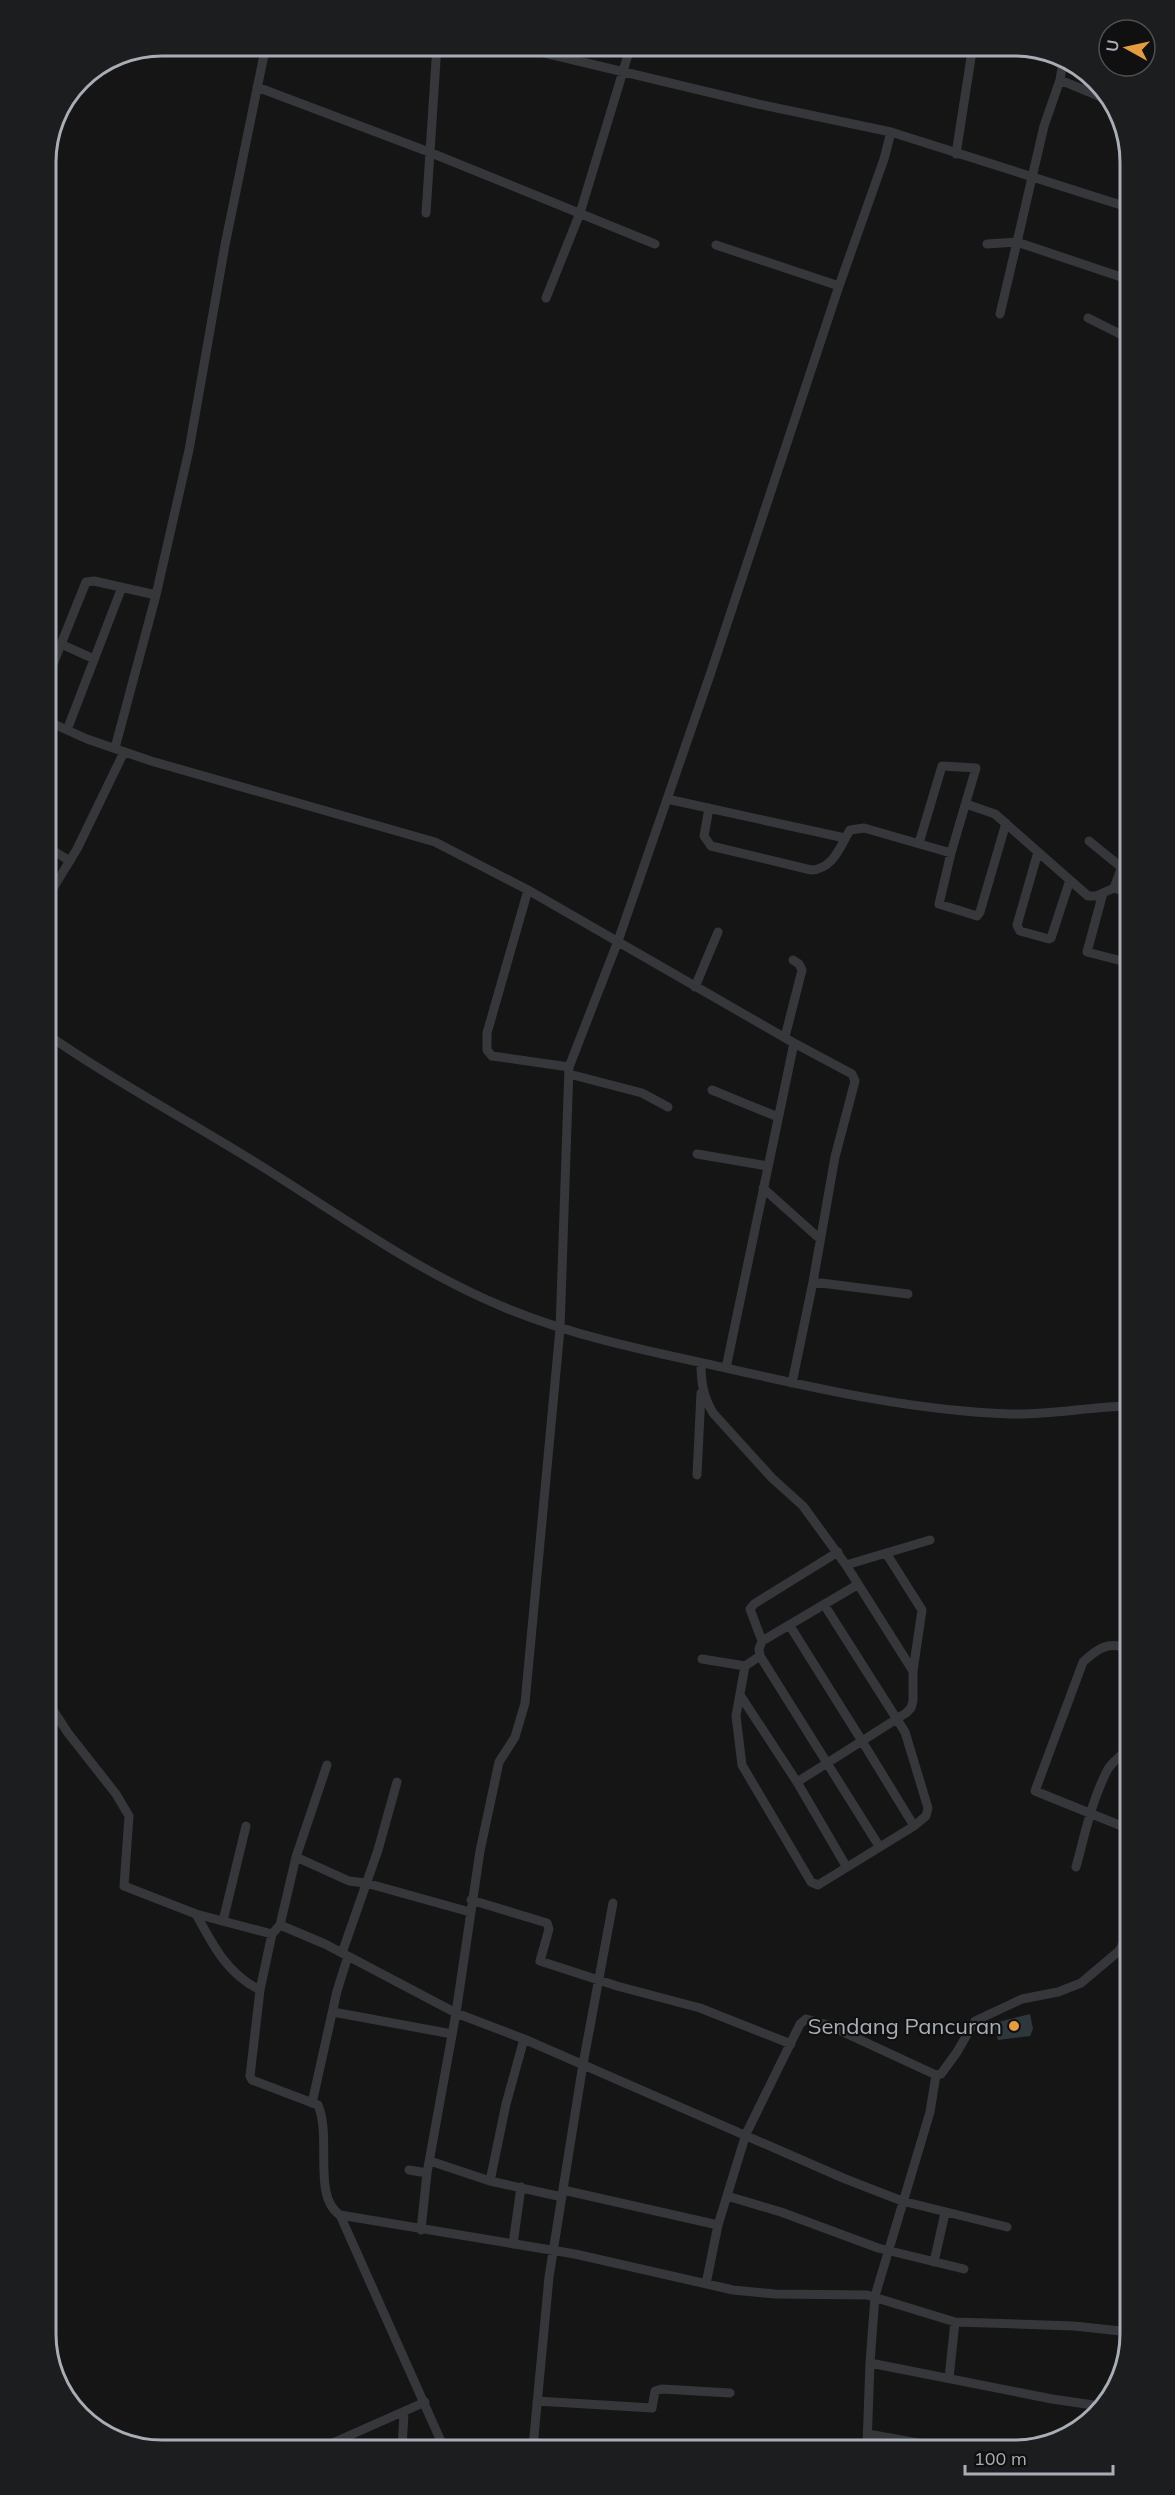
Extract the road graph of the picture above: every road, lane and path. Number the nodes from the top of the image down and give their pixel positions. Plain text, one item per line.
1 (263, 56) edge
2 (436, 56) edge
3 (555, 56) edge
4 (627, 56) edge
5 (971, 56) edge
6 (1062, 68) edge
7 (623, 73) junction
8 (1060, 80) junction
9 (256, 87) junction
10 (1096, 95) edge
11 (891, 132) junction
12 (429, 152) junction
13 (956, 154) junction
14 (1033, 177) junction
15 (1120, 205) edge
16 (426, 213) dead end
17 (580, 213) junction
18 (1017, 242) junction
19 (655, 244) dead end
20 (987, 244) dead end
21 (716, 245) dead end
22 (1120, 277) edge
23 (838, 286) junction
24 (546, 298) dead end
25 (1000, 314) dead end
26 (1089, 318) dead end
27 (1120, 334) edge
28 (122, 587) junction
29 (156, 595) junction
30 (61, 644) junction
31 (56, 656) edge
32 (94, 659) junction
33 (56, 725) edge
34 (67, 730) junction
35 (120, 750) junction
36 (667, 799) junction
37 (966, 804) junction
38 (709, 808) junction
39 (1006, 824) junction
40 (845, 838) junction
41 (1089, 840) dead end
42 (919, 843) junction
43 (56, 852) edge
44 (1038, 852) junction
45 (951, 853) junction
46 (70, 861) junction
47 (1120, 866) edge
48 (1120, 870) edge
49 (1070, 880) junction
50 (56, 884) edge
51 (1114, 888) junction
52 (528, 890) junction
53 (1120, 890) edge
54 (1103, 893) junction
55 (718, 932) dead end
56 (618, 941) junction
57 (793, 960) dead end
58 (1120, 960) edge
59 (695, 987) junction
60 (785, 1037) junction
61 (56, 1041) edge
62 (794, 1043) junction
63 (569, 1070) junction
64 (712, 1090) dead end
65 (668, 1107) dead end
66 (778, 1117) junction
67 (697, 1154) dead end
68 (768, 1166) junction
69 (764, 1188) junction
70 (820, 1239) junction
71 (813, 1282) junction
72 (908, 1294) dead end
73 (560, 1329) junction
74 (702, 1363) junction
75 (726, 1368) junction
76 (792, 1383) junction
77 (701, 1385) junction
78 (1120, 1407) edge
79 (697, 1475) dead end
80 (930, 1540) dead end
81 (838, 1552) junction
82 (886, 1553) junction
83 (846, 1564) junction
84 (858, 1585) junction
85 (825, 1606) junction
86 (790, 1626) junction
87 (762, 1641) junction
88 (1120, 1647) edge
89 (760, 1656) junction
90 (702, 1659) dead end
91 (745, 1666) junction
92 (913, 1671) junction
93 (740, 1695) junction
94 (56, 1714) edge
95 (898, 1719) junction
96 (862, 1741) junction
97 (1120, 1758) edge
98 (828, 1762) junction
99 (327, 1766) dead end
100 (398, 1782) dead end
101 (797, 1782) junction
102 (1091, 1813) junction
103 (1120, 1825) edge
104 (246, 1826) dead end
105 (914, 1826) junction
106 (879, 1846) junction
107 (296, 1857) junction
108 (846, 1866) junction
109 (1076, 1867) dead end
110 (366, 1883) junction
111 (471, 1900) junction
112 (613, 1903) dead end
113 (470, 1912) junction
114 (196, 1914) junction
115 (223, 1921) junction
116 (280, 1925) junction
117 (272, 1934) junction
118 (1120, 1949) edge
119 (345, 1954) junction
120 (598, 1980) junction
121 (260, 1990) junction
122 (333, 2012) junction
123 (456, 2013) junction
124 (452, 2034) junction
125 (524, 2039) junction
126 (791, 2044) junction
127 (583, 2064) junction
128 (936, 2075) junction
129 (312, 2103) junction
130 (746, 2134) junction
131 (430, 2161) junction
132 (409, 2170) dead end
133 (427, 2173) junction
134 (490, 2181) junction
135 (521, 2187) junction
136 (563, 2193) junction
137 (727, 2196) junction
138 (902, 2201) junction
139 (945, 2213) junction
140 (340, 2215) junction
141 (718, 2225) junction
142 (1007, 2227) dead end
143 (421, 2230) junction
144 (513, 2244) junction
145 (553, 2251) junction
146 (888, 2251) junction
147 (934, 2262) junction
148 (964, 2269) dead end
149 (706, 2284) junction
150 (875, 2296) junction
151 (955, 2322) junction
152 (1120, 2331) edge
153 (870, 2363) junction
154 (949, 2378) junction
155 (730, 2393) dead end
156 (537, 2401) junction
157 (425, 2402) junction
158 (1091, 2405) edge
159 (404, 2413) junction
160 (868, 2434) junction
161 (348, 2439) edge
162 (402, 2439) edge
163 (440, 2439) edge
164 (534, 2439) edge
165 (867, 2440) edge
166 (901, 2440) edge

1 - 9 street
2 - 12 street
3 - 7 street
4 - 7 street
5 - 13 street
6 - 8 street
7 - 11 street
7 - 17 street
8 - 10 street
8 - 14 street
9 - 12 street
9 - 29 street
11 - 13 street
11 - 23 street
12 - 16 street
12 - 17 street
13 - 14 street
14 - 15 street
14 - 18 street
17 - 19 street
17 - 24 street
18 - 20 street
18 - 22 street
18 - 25 street
21 - 23 street
23 - 36 street
26 - 27 street
28 - 29 street
28 - 30 street
28 - 32 street
29 - 35 street
30 - 31 street
30 - 32 street
32 - 34 street
33 - 34 street
34 - 35 street
35 - 46 street
35 - 52 street
36 - 38 street
36 - 56 street
37 - 39 street
37 - 42 street
37 - 45 street
38 - 40 street
38 - 40 street
39 - 44 street
39 - 45 street
40 - 42 street
41 - 47 street
42 - 45 street
43 - 46 street
44 - 49 street
44 - 49 street
46 - 50 street
48 - 51 street
49 - 54 street
51 - 53 street
51 - 54 street
52 - 56 street
52 - 63 street
54 - 58 street
55 - 59 street
56 - 59 street
56 - 63 street
57 - 60 street
59 - 60 street
60 - 62 street
61 - 73 street
62 - 66 street
62 - 70 street
63 - 65 street
63 - 73 street
64 - 66 street
66 - 68 street
67 - 68 street
68 - 69 street
69 - 70 street
69 - 75 street
70 - 71 street
71 - 72 street
71 - 76 street
73 - 74 street
73 - 111 street
74 - 75 street
74 - 77 street
75 - 76 street
76 - 78 street
77 - 79 street
77 - 81 street
80 - 82 street
81 - 83 street
81 - 87 street
82 - 83 street
82 - 92 street
83 - 84 street
84 - 85 street
84 - 92 street
85 - 86 street
85 - 95 street
86 - 87 street
86 - 96 street
87 - 89 street
88 - 102 street
89 - 91 street
89 - 98 street
90 - 91 street
91 - 93 street
92 - 95 street
93 - 101 street
93 - 108 street
94 - 114 street
95 - 96 street
95 - 105 street
96 - 98 street
96 - 105 street
97 - 102 street
98 - 101 street
98 - 106 street
99 - 107 street
100 - 110 street
101 - 108 street
102 - 103 street
102 - 109 street
104 - 115 street
105 - 106 street
106 - 108 street
107 - 110 street
107 - 116 street
110 - 113 street
110 - 119 street
111 - 113 street
111 - 120 street
112 - 120 street
113 - 123 street
114 - 115 street
114 - 121 street
115 - 117 street
116 - 117 street
116 - 119 street
117 - 121 street
118 - 128 street
119 - 122 street
119 - 123 street
120 - 126 street
120 - 127 street
121 - 129 street
122 - 124 street
122 - 129 street
123 - 124 street
123 - 125 street
124 - 131 street
125 - 127 street
125 - 134 street
126 - 128 street
126 - 130 street
127 - 130 street
127 - 136 street
128 - 138 street
129 - 140 street
130 - 137 street
130 - 138 street
131 - 133 street
131 - 134 street
132 - 133 street
133 - 143 street
134 - 135 street
135 - 136 street
135 - 144 street
136 - 141 street
136 - 145 street
137 - 141 street
137 - 146 street
138 - 139 street
138 - 146 street
139 - 142 street
139 - 147 street
140 - 143 street
140 - 157 street
141 - 149 street
143 - 144 street
144 - 145 street
145 - 149 street
145 - 156 street
146 - 147 street
146 - 150 street
147 - 148 street
149 - 150 street
150 - 151 street
150 - 153 street
151 - 152 street
151 - 154 street
153 - 154 street
153 - 160 street
154 - 158 street
155 - 156 street
156 - 164 street
157 - 159 street
157 - 163 street
159 - 161 street
159 - 162 street
160 - 165 street
160 - 166 street

